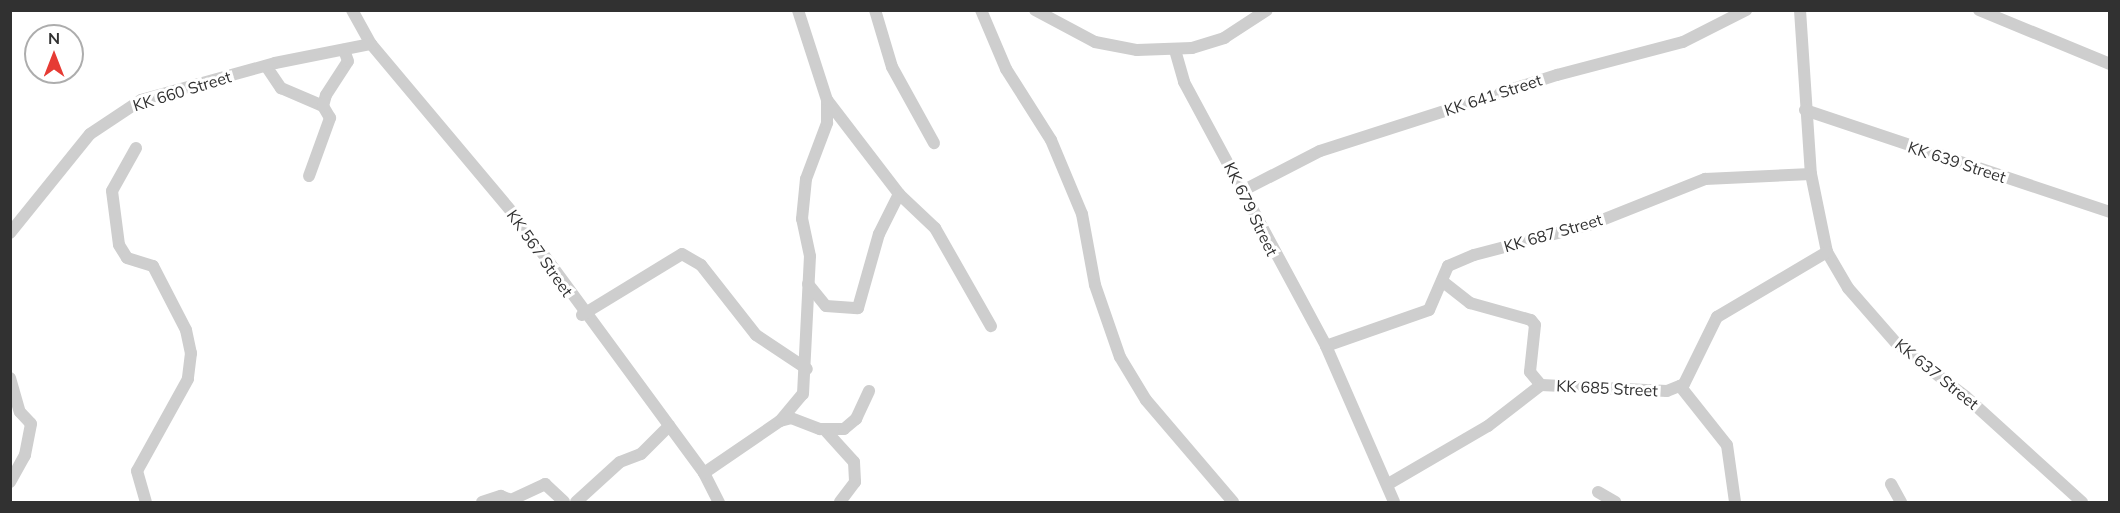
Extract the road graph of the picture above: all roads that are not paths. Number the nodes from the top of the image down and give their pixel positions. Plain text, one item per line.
1 (352, 10) edge
2 (798, 10) edge
3 (875, 10) edge
4 (981, 10) edge
5 (1035, 10) edge
6 (1267, 10) edge
7 (1746, 10) edge
8 (1800, 10) edge
9 (1979, 10) edge
10 (371, 44) junction
11 (344, 50) junction
12 (1175, 50) junction
13 (2109, 64) edge
14 (266, 66) junction
15 (827, 100) junction
16 (323, 106) junction
17 (1805, 110) junction
18 (934, 143) dead end
19 (136, 148) dead end
20 (1811, 174) junction
21 (309, 176) dead end
22 (1244, 190) junction
23 (898, 194) junction
24 (2109, 212) edge
25 (10, 233) edge
26 (1827, 252) junction
27 (1442, 281) junction
28 (808, 284) junction
29 (582, 315) junction
30 (991, 326) dead end
31 (1326, 346) junction
32 (807, 369) junction
33 (10, 378) edge
34 (1541, 385) junction
35 (1680, 386) junction
36 (869, 391) dead end
37 (780, 422) junction
38 (669, 426) junction
39 (825, 430) junction
40 (704, 473) junction
41 (10, 482) edge
42 (1390, 483) junction
43 (1891, 484) dead end
44 (1598, 492) dead end
45 (146, 502) edge
46 (482, 502) edge
47 (564, 502) edge
48 (576, 502) edge
49 (719, 502) edge
50 (840, 502) edge
51 (1233, 502) edge
52 (1394, 502) edge
53 (1615, 502) edge
54 (1735, 502) edge
55 (1901, 502) edge
56 (2082, 502) edge

1 - 10 street, KK 567 Street
2 - 15 street
3 - 18 street
4 - 51 street
5 - 12 street
6 - 12 street
7 - 22 street, KK 641 Street
8 - 17 street, KK 637 Street
9 - 13 street
10 - 11 street, KK 660 Street
10 - 29 street, KK 567 Street
11 - 14 street, KK 660 Street
11 - 16 street
12 - 22 street, KK 679 Street
14 - 16 street
14 - 25 street, KK 660 Street
15 - 23 street
15 - 28 street
16 - 21 street
17 - 20 street, KK 637 Street
17 - 24 street, KK 639 Street
19 - 45 street
20 - 26 street, KK 637 Street
20 - 27 street, KK 687 Street
22 - 31 street, KK 679 Street
23 - 28 street
23 - 30 street
26 - 35 street, KK 685 Street
26 - 56 street, KK 637 Street
27 - 31 street, KK 687 Street
27 - 34 street
28 - 32 street
29 - 32 street
29 - 38 street, KK 567 Street
31 - 42 street, KK 679 Street
32 - 37 street
33 - 41 street
34 - 35 street, KK 685 Street
34 - 42 street, KK 685 Street
35 - 54 street
36 - 39 street
37 - 39 street
37 - 40 street
38 - 40 street, KK 567 Street
38 - 48 street
39 - 50 street
40 - 49 street, KK 567 Street
42 - 52 street, KK 679 Street
43 - 55 street
44 - 53 street
46 - 47 street

